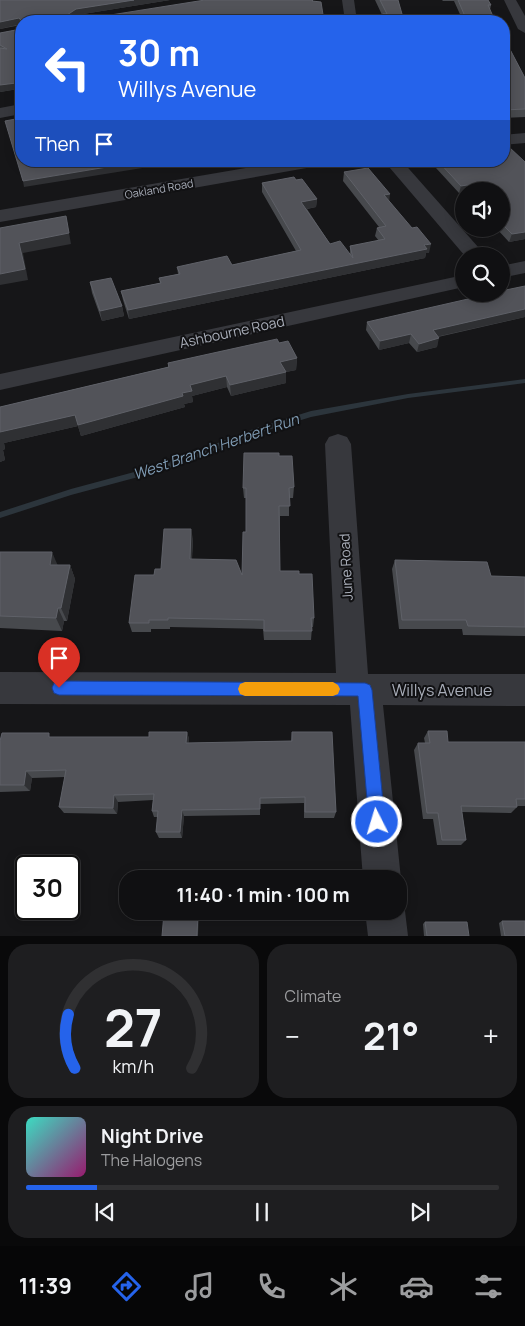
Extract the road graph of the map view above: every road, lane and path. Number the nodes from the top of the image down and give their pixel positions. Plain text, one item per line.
1 (348, 0) edge
2 (510, 0) edge
3 (350, 15) edge
4 (525, 29) edge
5 (15, 110) edge
6 (0, 113) edge
7 (525, 138) edge
8 (510, 139) edge
9 (283, 167) edge
10 (397, 167) edge
11 (0, 216) edge
12 (468, 247) edge
13 (525, 267) edge
14 (510, 270) edge
15 (455, 283) edge
16 (0, 382) edge
17 (338, 444) dead end
18 (0, 688) edge
19 (359, 690) junction
20 (525, 690) edge
21 (381, 870) edge
22 (386, 920) edge
23 (388, 936) edge

1 - 3 street
2 - 4 street
5 - 6 street
7 - 8 street
9 - 11 street, Oakland Road
10 - 12 street
13 - 14 street
15 - 16 street, Ashbourne Road
17 - 19 street, June Road
18 - 19 street, Willys Avenue
19 - 20 street, Willys Avenue
19 - 21 street, June Road
22 - 23 street

